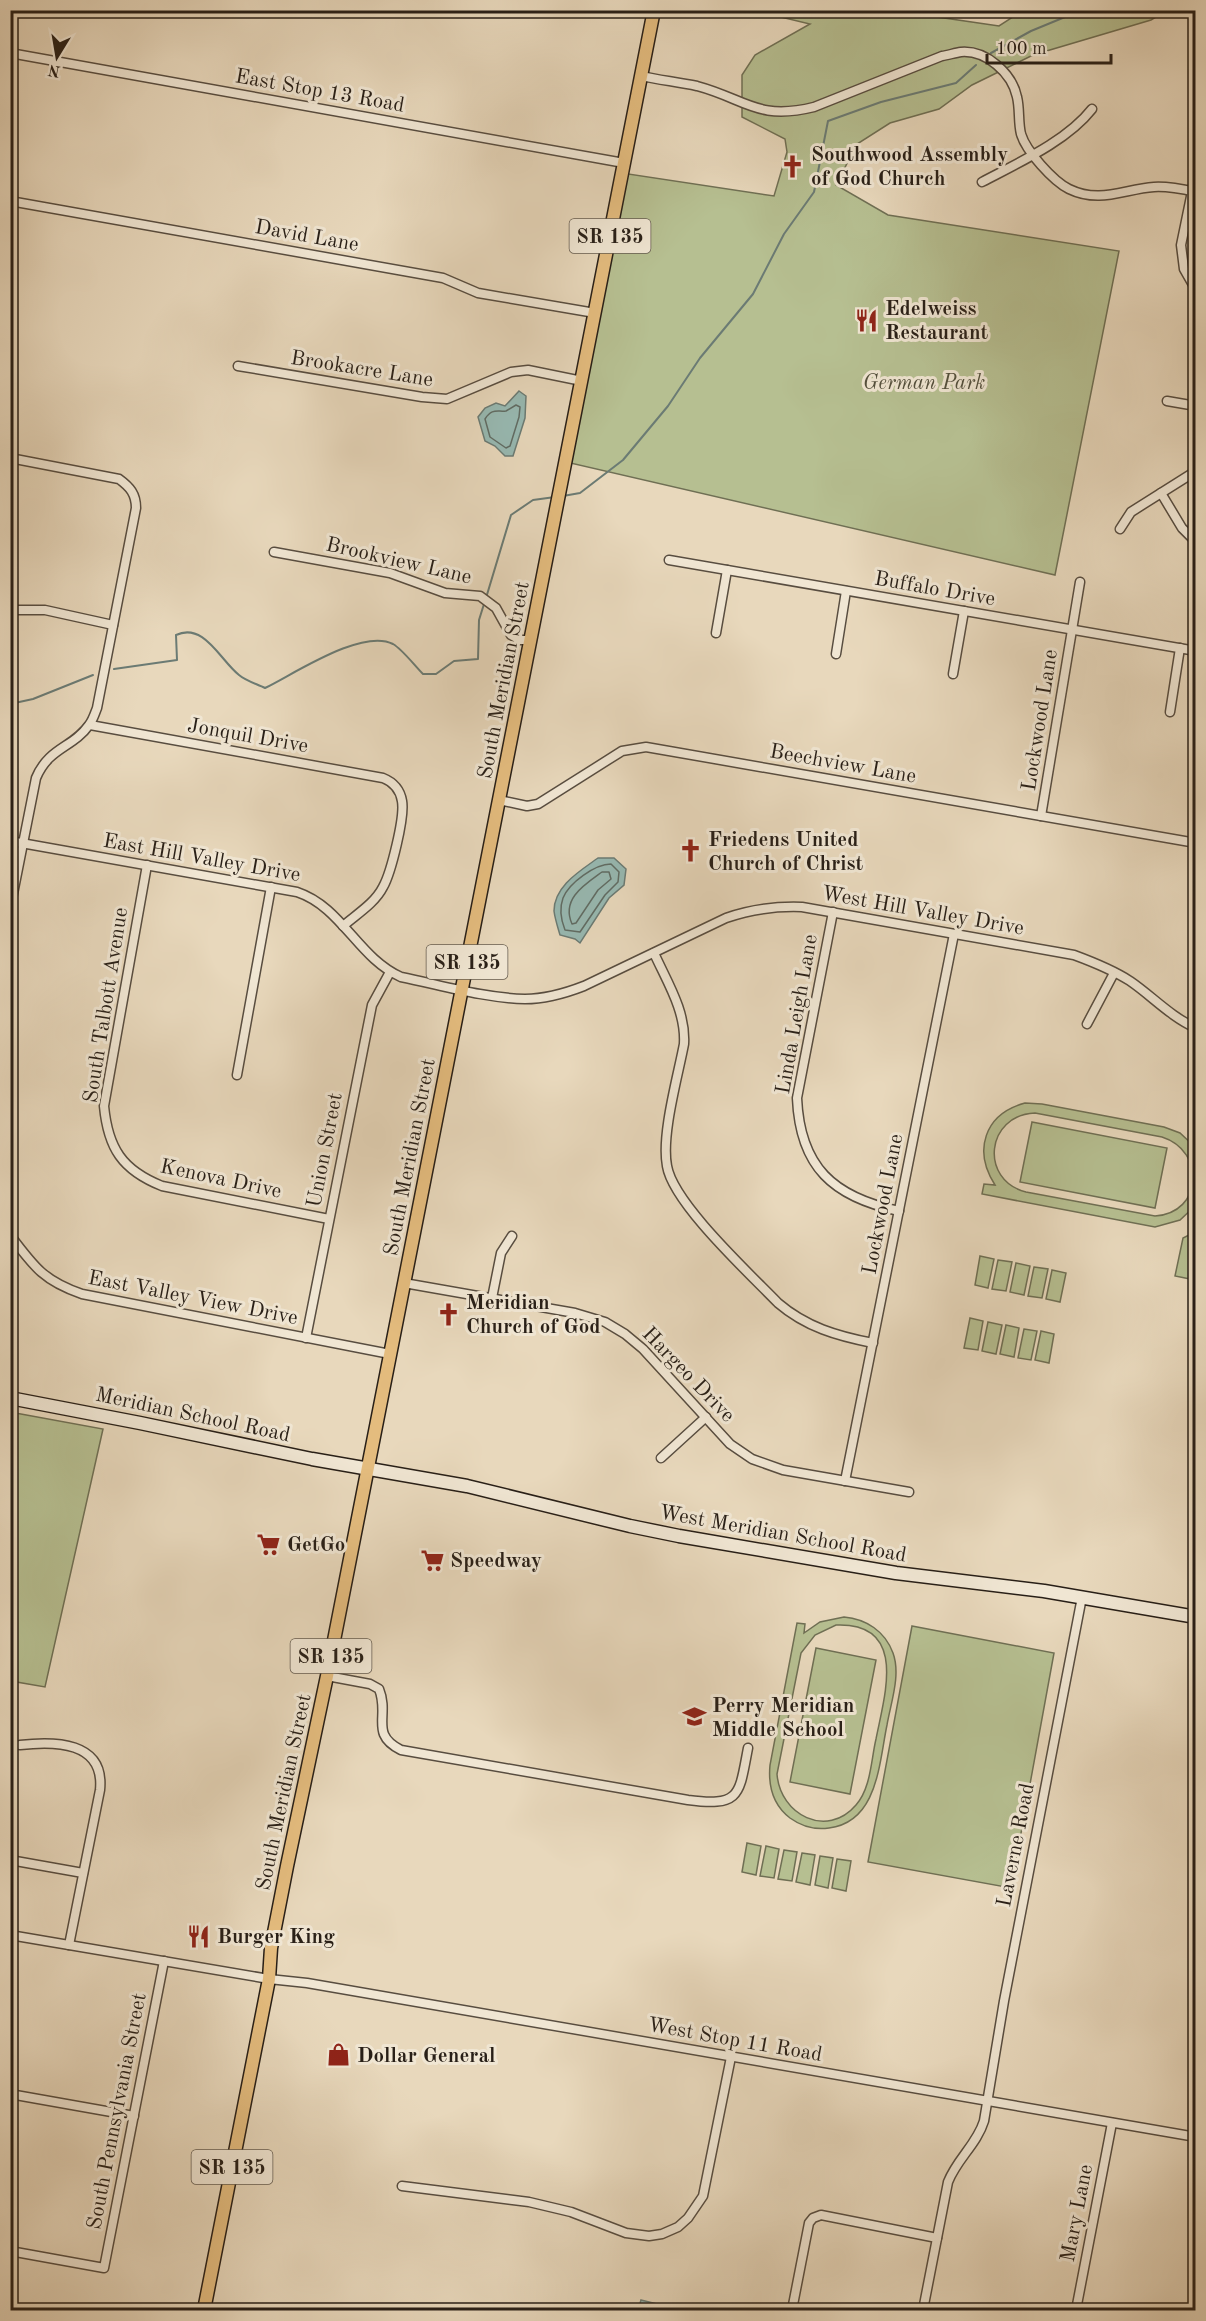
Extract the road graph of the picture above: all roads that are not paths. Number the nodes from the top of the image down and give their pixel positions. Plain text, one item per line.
1 (654, 10) edge
2 (10, 53) edge
3 (641, 76) junction
4 (1092, 109) dead end
5 (1033, 154) junction
6 (624, 163) junction
7 (1196, 172) edge
8 (982, 182) dead end
9 (1194, 192) edge
10 (10, 201) edge
11 (1196, 290) edge
12 (595, 314) junction
13 (238, 366) dead end
14 (582, 381) junction
15 (1167, 401) dead end
16 (1196, 406) edge
17 (10, 458) edge
18 (1196, 471) edge
19 (1161, 493) junction
20 (1120, 529) dead end
21 (1196, 542) edge
22 (274, 552) dead end
23 (669, 560) dead end
24 (727, 570) junction
25 (1080, 582) dead end
26 (846, 591) junction
27 (10, 610) edge
28 (964, 611) junction
29 (113, 625) junction
30 (1072, 630) junction
31 (716, 633) dead end
32 (531, 640) junction
33 (1180, 648) junction
34 (1196, 651) edge
35 (836, 654) dead end
36 (953, 674) dead end
37 (1170, 712) dead end
38 (90, 725) junction
39 (499, 800) junction
40 (1041, 816) junction
41 (10, 841) edge
42 (23, 843) junction
43 (1196, 843) edge
44 (147, 865) junction
45 (271, 887) junction
46 (10, 909) edge
47 (833, 912) junction
48 (343, 926) junction
49 (954, 934) junction
50 (654, 953) junction
51 (390, 972) junction
52 (1114, 973) junction
53 (462, 989) junction
54 (1087, 1024) dead end
55 (1196, 1028) edge
56 (237, 1076) dead end
57 (141, 1176) joint
58 (899, 1210) junction
59 (329, 1219) junction
60 (10, 1235) edge
61 (512, 1236) dead end
62 (404, 1283) junction
63 (492, 1298) junction
64 (306, 1338) junction
65 (873, 1343) junction
66 (390, 1354) junction
67 (10, 1398) edge
68 (706, 1417) junction
69 (661, 1458) dead end
70 (367, 1468) junction
71 (846, 1481) junction
72 (909, 1492) dead end
73 (1082, 1597) junction
74 (1196, 1617) edge
75 (327, 1676) junction
76 (20, 1745) dead end
77 (748, 1748) dead end
78 (10, 1860) edge
79 (83, 1873) junction
80 (10, 1935) edge
81 (69, 1945) junction
82 (164, 1961) junction
83 (269, 1979) junction
84 (731, 2056) junction
85 (10, 2094) edge
86 (988, 2101) junction
87 (134, 2116) junction
88 (1112, 2123) junction
89 (1196, 2137) edge
90 (402, 2186) dead end
91 (937, 2238) junction
92 (10, 2251) edge
93 (204, 2310) edge
94 (792, 2310) edge
95 (923, 2310) edge
96 (1076, 2310) edge

1 - 3 main road, South Meridian Street / SR 135
2 - 6 street, East Stop 13 Road
3 - 5 street
3 - 6 main road, South Meridian Street / SR 135
4 - 5 street
5 - 8 street
5 - 9 street
6 - 12 main road, South Meridian Street / SR 135
7 - 9 street
9 - 11 street
10 - 12 street, David Lane
12 - 14 main road, South Meridian Street / SR 135
13 - 14 street, Brookacre Lane
14 - 32 main road, South Meridian Street / SR 135
15 - 16 street
17 - 29 street
18 - 19 street
19 - 20 street
19 - 21 street
22 - 32 street, Brookview Lane
23 - 24 street, Buffalo Drive
24 - 26 street, Buffalo Drive
24 - 31 street
25 - 30 street, Lockwood Lane
26 - 28 street, Buffalo Drive
26 - 35 street
27 - 29 street
28 - 30 street, Buffalo Drive
28 - 36 street
29 - 38 street
30 - 33 street, Buffalo Drive
30 - 40 street, Lockwood Lane
32 - 39 main road, South Meridian Street / SR 135
33 - 34 street, Buffalo Drive
33 - 37 street
38 - 42 street
38 - 48 street, Jonquil Drive
39 - 40 street, Beechview Lane
39 - 53 main road, South Meridian Street / SR 135
40 - 43 street, Beechview Lane
41 - 42 street, East Hill Valley Drive
42 - 44 street, East Hill Valley Drive
42 - 46 street
44 - 45 street, East Hill Valley Drive
44 - 57 street, South Talbott Avenue
45 - 48 street, East Hill Valley Drive
45 - 56 street
47 - 49 street, West Hill Valley Drive
47 - 50 street, West Hill Valley Drive
47 - 58 street, Linda Leigh Lane
48 - 51 street, East Hill Valley Drive
49 - 52 street, West Hill Valley Drive
49 - 58 street, Lockwood Lane
50 - 53 street, West Hill Valley Drive
50 - 65 street
51 - 53 street, East Hill Valley Drive
51 - 59 street, Union Street
52 - 54 street
52 - 55 street, West Hill Valley Drive
53 - 62 main road, South Meridian Street / SR 135
57 - 59 street, Kenova Drive
58 - 65 street, Lockwood Lane
59 - 64 street, Union Street
60 - 64 street, East Valley View Drive
61 - 63 street
62 - 63 street, Hargeo Drive
62 - 66 main road, South Meridian Street / SR 135
63 - 68 street, Hargeo Drive
64 - 66 street, East Valley View Drive
65 - 71 street, Lockwood Lane
66 - 70 main road, South Meridian Street / SR 135
67 - 70 main road, Meridian School Road
68 - 69 street
68 - 71 street, Hargeo Drive
70 - 73 main road, West Meridian School Road
70 - 75 main road, South Meridian Street / SR 135
71 - 72 street, Hargeo Drive
73 - 74 main road, West Meridian School Road
73 - 86 street, Laverne Road
75 - 77 street
75 - 83 main road, South Meridian Street / SR 135
76 - 79 street
78 - 79 street
79 - 81 street
80 - 81 street, West Stop 11 Road
81 - 82 street, West Stop 11 Road
82 - 83 street, West Stop 11 Road
82 - 87 street, South Pennsylvania Street
83 - 84 street, West Stop 11 Road
83 - 93 main road, South Meridian Street / SR 135
84 - 86 street, West Stop 11 Road
84 - 90 street
85 - 87 street
86 - 88 street, West Stop 11 Road
86 - 91 street, Laverne Road
87 - 92 street, South Pennsylvania Street
88 - 89 street, West Stop 11 Road
88 - 96 street, Mary Lane
91 - 94 street
91 - 95 street, Laverne Road

